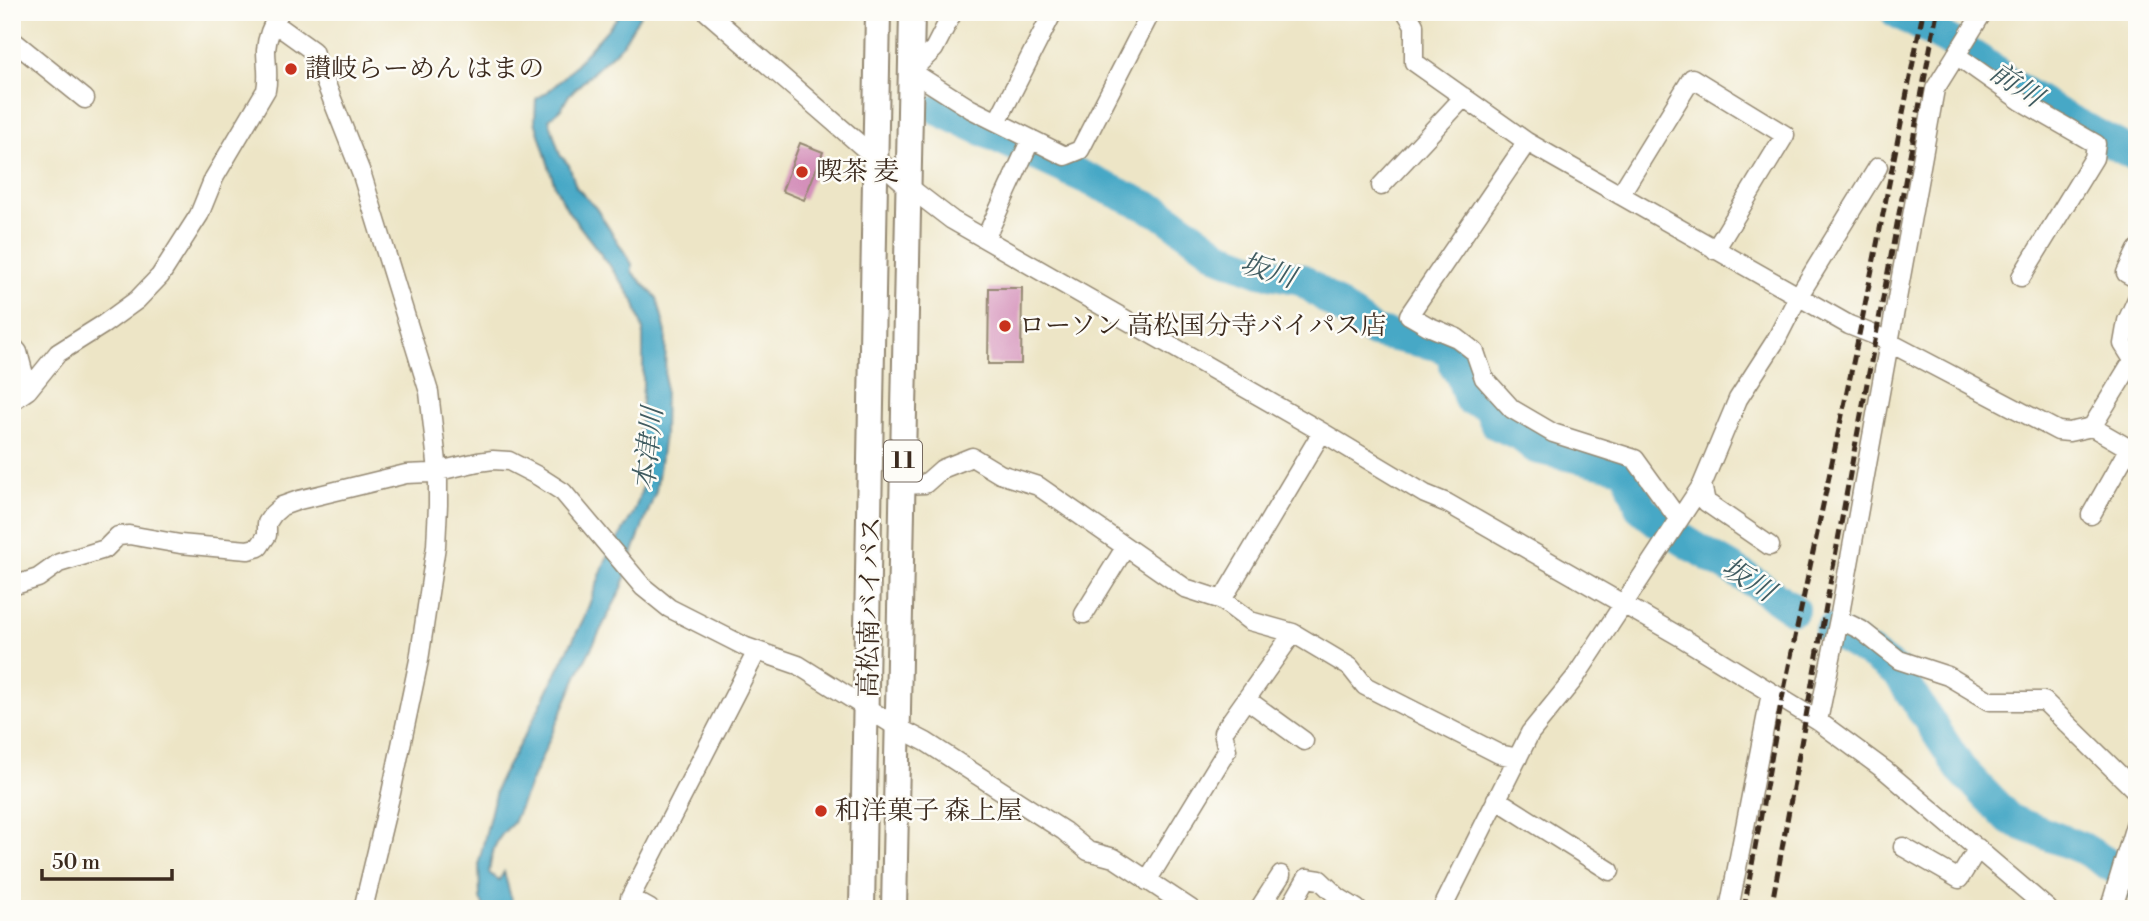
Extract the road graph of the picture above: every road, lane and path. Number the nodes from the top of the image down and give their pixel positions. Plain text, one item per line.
1 (707, 12) edge
2 (878, 12) edge
3 (912, 12) edge
4 (953, 12) edge
5 (1053, 12) edge
6 (1151, 12) edge
7 (1983, 12) edge
8 (1414, 17) edge
9 (277, 18) edge
10 (12, 40) edge
11 (1956, 55) junction
12 (911, 71) junction
13 (1464, 97) junction
14 (85, 99) dead end
15 (997, 122) junction
16 (1527, 142) junction
17 (1027, 148) junction
18 (874, 156) junction
19 (1878, 167) dead end
20 (1381, 186) dead end
21 (909, 187) junction
22 (1620, 195) junction
23 (986, 237) junction
24 (1715, 250) junction
25 (2137, 250) edge
26 (2021, 277) dead end
27 (2137, 279) edge
28 (1798, 297) junction
29 (2137, 299) edge
30 (1889, 342) junction
31 (12, 345) edge
32 (28, 390) junction
33 (12, 401) edge
34 (2092, 427) junction
35 (1322, 432) junction
36 (2133, 450) edge
37 (438, 471) junction
38 (902, 485) junction
39 (1702, 485) junction
40 (2091, 515) dead end
41 (1674, 528) junction
42 (1770, 546) dead end
43 (1125, 548) junction
44 (12, 586) edge
45 (1222, 600) junction
46 (1624, 604) junction
47 (1084, 614) dead end
48 (1839, 618) junction
49 (1293, 633) junction
50 (757, 651) junction
51 (1771, 693) junction
52 (1246, 699) junction
53 (867, 708) junction
54 (1818, 721) junction
55 (897, 727) junction
56 (1304, 741) dead end
57 (1518, 758) junction
58 (2137, 789) edge
59 (1496, 799) junction
60 (2137, 824) edge
61 (1903, 847) dead end
62 (1978, 848) junction
63 (1610, 871) dead end
64 (1281, 875) dead end
65 (1147, 881) junction
66 (630, 903) edge
67 (363, 909) edge
68 (650, 909) edge
69 (862, 909) edge
70 (894, 909) edge
71 (1191, 909) edge
72 (1259, 909) edge
73 (1289, 909) edge
74 (1357, 909) edge
75 (1441, 909) edge
76 (1729, 909) edge
77 (2048, 909) edge
78 (2111, 909) edge

1 - 18 street
2 - 18 highway, 高松南バイパス / 11
3 - 12 highway, 高松南バイパス / 11
4 - 12 street
5 - 15 street
6 - 17 street
7 - 11 street
8 - 13 street
9 - 32 street
9 - 37 street
10 - 14 street
11 - 26 street
11 - 30 street
12 - 15 street
12 - 21 highway, 高松南バイパス / 11
13 - 16 street
13 - 20 street
15 - 17 street
16 - 22 street
16 - 41 street
17 - 23 street
18 - 21 street
18 - 53 highway, 高松南バイパス / 11
19 - 28 street
21 - 23 street
21 - 38 highway, 高松南バイパス / 11
22 - 24 street
22 - 24 street
23 - 35 street
24 - 28 street
25 - 27 street
28 - 30 street
28 - 39 street
29 - 34 street
30 - 34 street
30 - 48 street
31 - 32 street
32 - 33 street
34 - 36 street
35 - 45 street
35 - 46 street
36 - 40 street
37 - 44 street
37 - 50 street
37 - 67 street
38 - 43 street
38 - 55 highway, 高松南バイパス / 11
39 - 41 street
39 - 42 street
41 - 46 street
43 - 45 street
43 - 47 street
45 - 49 street
46 - 51 street
46 - 57 street
48 - 54 street
48 - 58 street
49 - 52 street
49 - 57 street
50 - 53 street
50 - 66 street
51 - 54 street
51 - 76 street
52 - 56 street
52 - 65 street
53 - 55 street
53 - 69 highway, 高松南バイパス / 11
54 - 62 street
55 - 65 street
55 - 70 highway, 高松南バイパス / 11
57 - 59 street
59 - 63 street
59 - 75 street
60 - 78 main road
61 - 62 street
62 - 77 street
64 - 72 street
65 - 71 street
66 - 68 street
73 - 74 street

